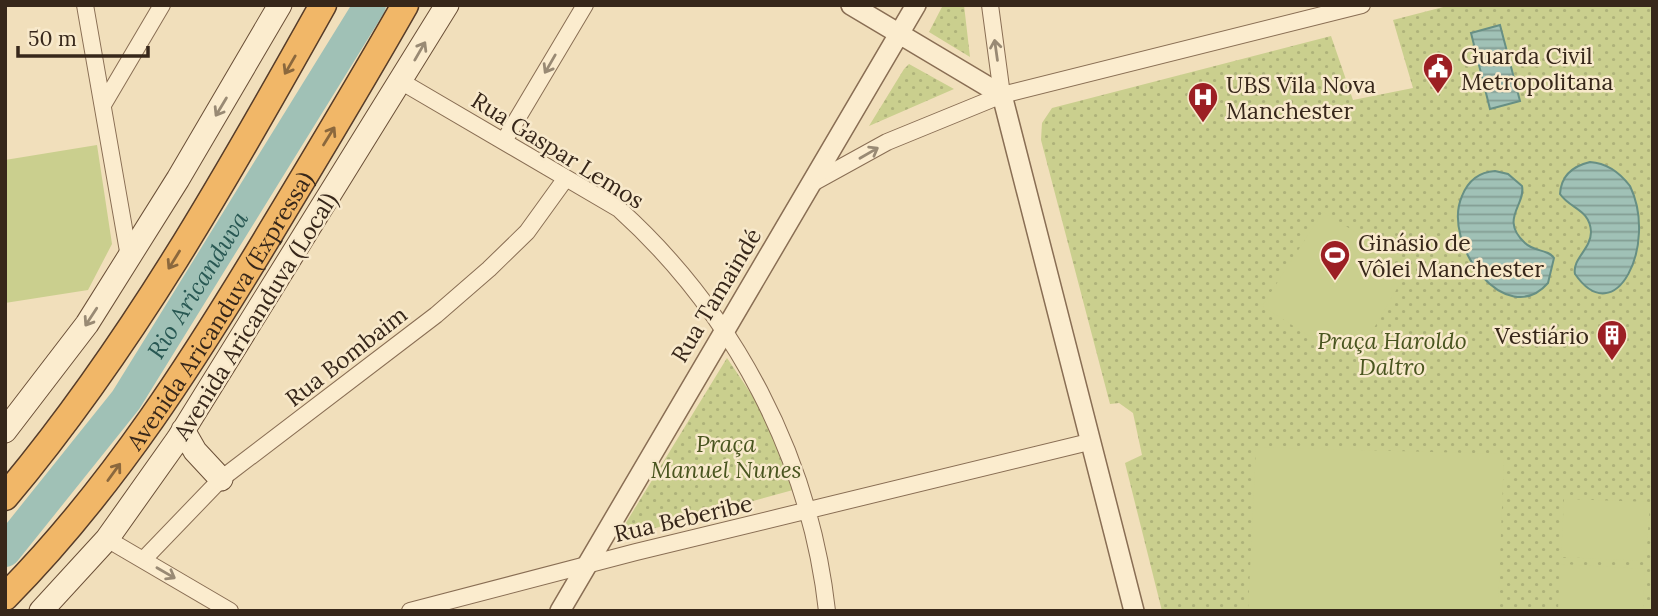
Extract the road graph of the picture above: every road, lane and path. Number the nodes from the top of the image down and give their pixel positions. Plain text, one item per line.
1 (85, 5) edge
2 (162, 5) edge
3 (280, 5) edge
4 (323, 5) edge
5 (405, 5) edge
6 (447, 5) edge
7 (585, 5) edge
8 (851, 5) edge
9 (916, 5) edge
10 (990, 5) edge
11 (1355, 6) edge
12 (899, 34) junction
13 (402, 82) junction
14 (1002, 95) junction
15 (103, 106) junction
16 (504, 141) junction
17 (566, 178) junction
18 (809, 185) junction
19 (129, 257) junction
20 (723, 330) junction
21 (130, 331) junction
22 (183, 430) junction
23 (5, 431) edge
24 (1089, 442) junction
25 (5, 471) edge
26 (221, 479) junction
27 (5, 497) edge
28 (809, 511) junction
29 (84, 513) junction
30 (107, 539) junction
31 (143, 560) junction
32 (588, 564) junction
33 (5, 597) edge
34 (16, 611) edge
35 (41, 611) edge
36 (230, 611) edge
37 (410, 611) edge
38 (560, 611) edge
39 (827, 611) edge
40 (1134, 611) edge

1 - 15 street
2 - 15 street
3 -> 19 main road
4 -> 21 highway
29 -> 5 highway, Avenida Aricanduva (Expressa)
13 -> 6 main road, Avenida Aricanduva (Local)
7 -> 16 street
8 - 12 street
9 - 12 street, Rua Tamaindé
14 -> 10 street
11 - 14 street
12 - 14 street
12 - 18 street, Rua Tamaindé
13 - 16 street, Rua Gaspar Lemos
13 - 22 main road, Avenida Aricanduva (Local)
18 -> 14 street
14 - 24 street
15 - 19 street
16 - 17 street, Rua Gaspar Lemos
17 - 20 street, Rua Gaspar Lemos
17 - 26 street, Rua Bombaim
18 - 20 street, Rua Tamaindé
19 -> 23 main road
20 - 28 street, Rua Gaspar Lemos
20 - 32 street, Rua Tamaindé
21 - 25 highway
21 - 27 highway
22 - 26 main road
22 - 30 main road, Avenida Aricanduva (Local)
24 - 28 street, Rua Beberibe
24 - 40 street
26 - 31 street, Rua Bombaim
28 - 32 street, Rua Beberibe
28 - 39 street, Rua Gaspar Lemos
29 - 33 highway, Avenida Aricanduva (Expressa)
29 - 34 highway
30 - 31 street
30 - 35 main road, Avenida Aricanduva (Local)
31 -> 36 street
32 - 37 street, Rua Beberibe
32 - 38 street, Rua Tamaindé

